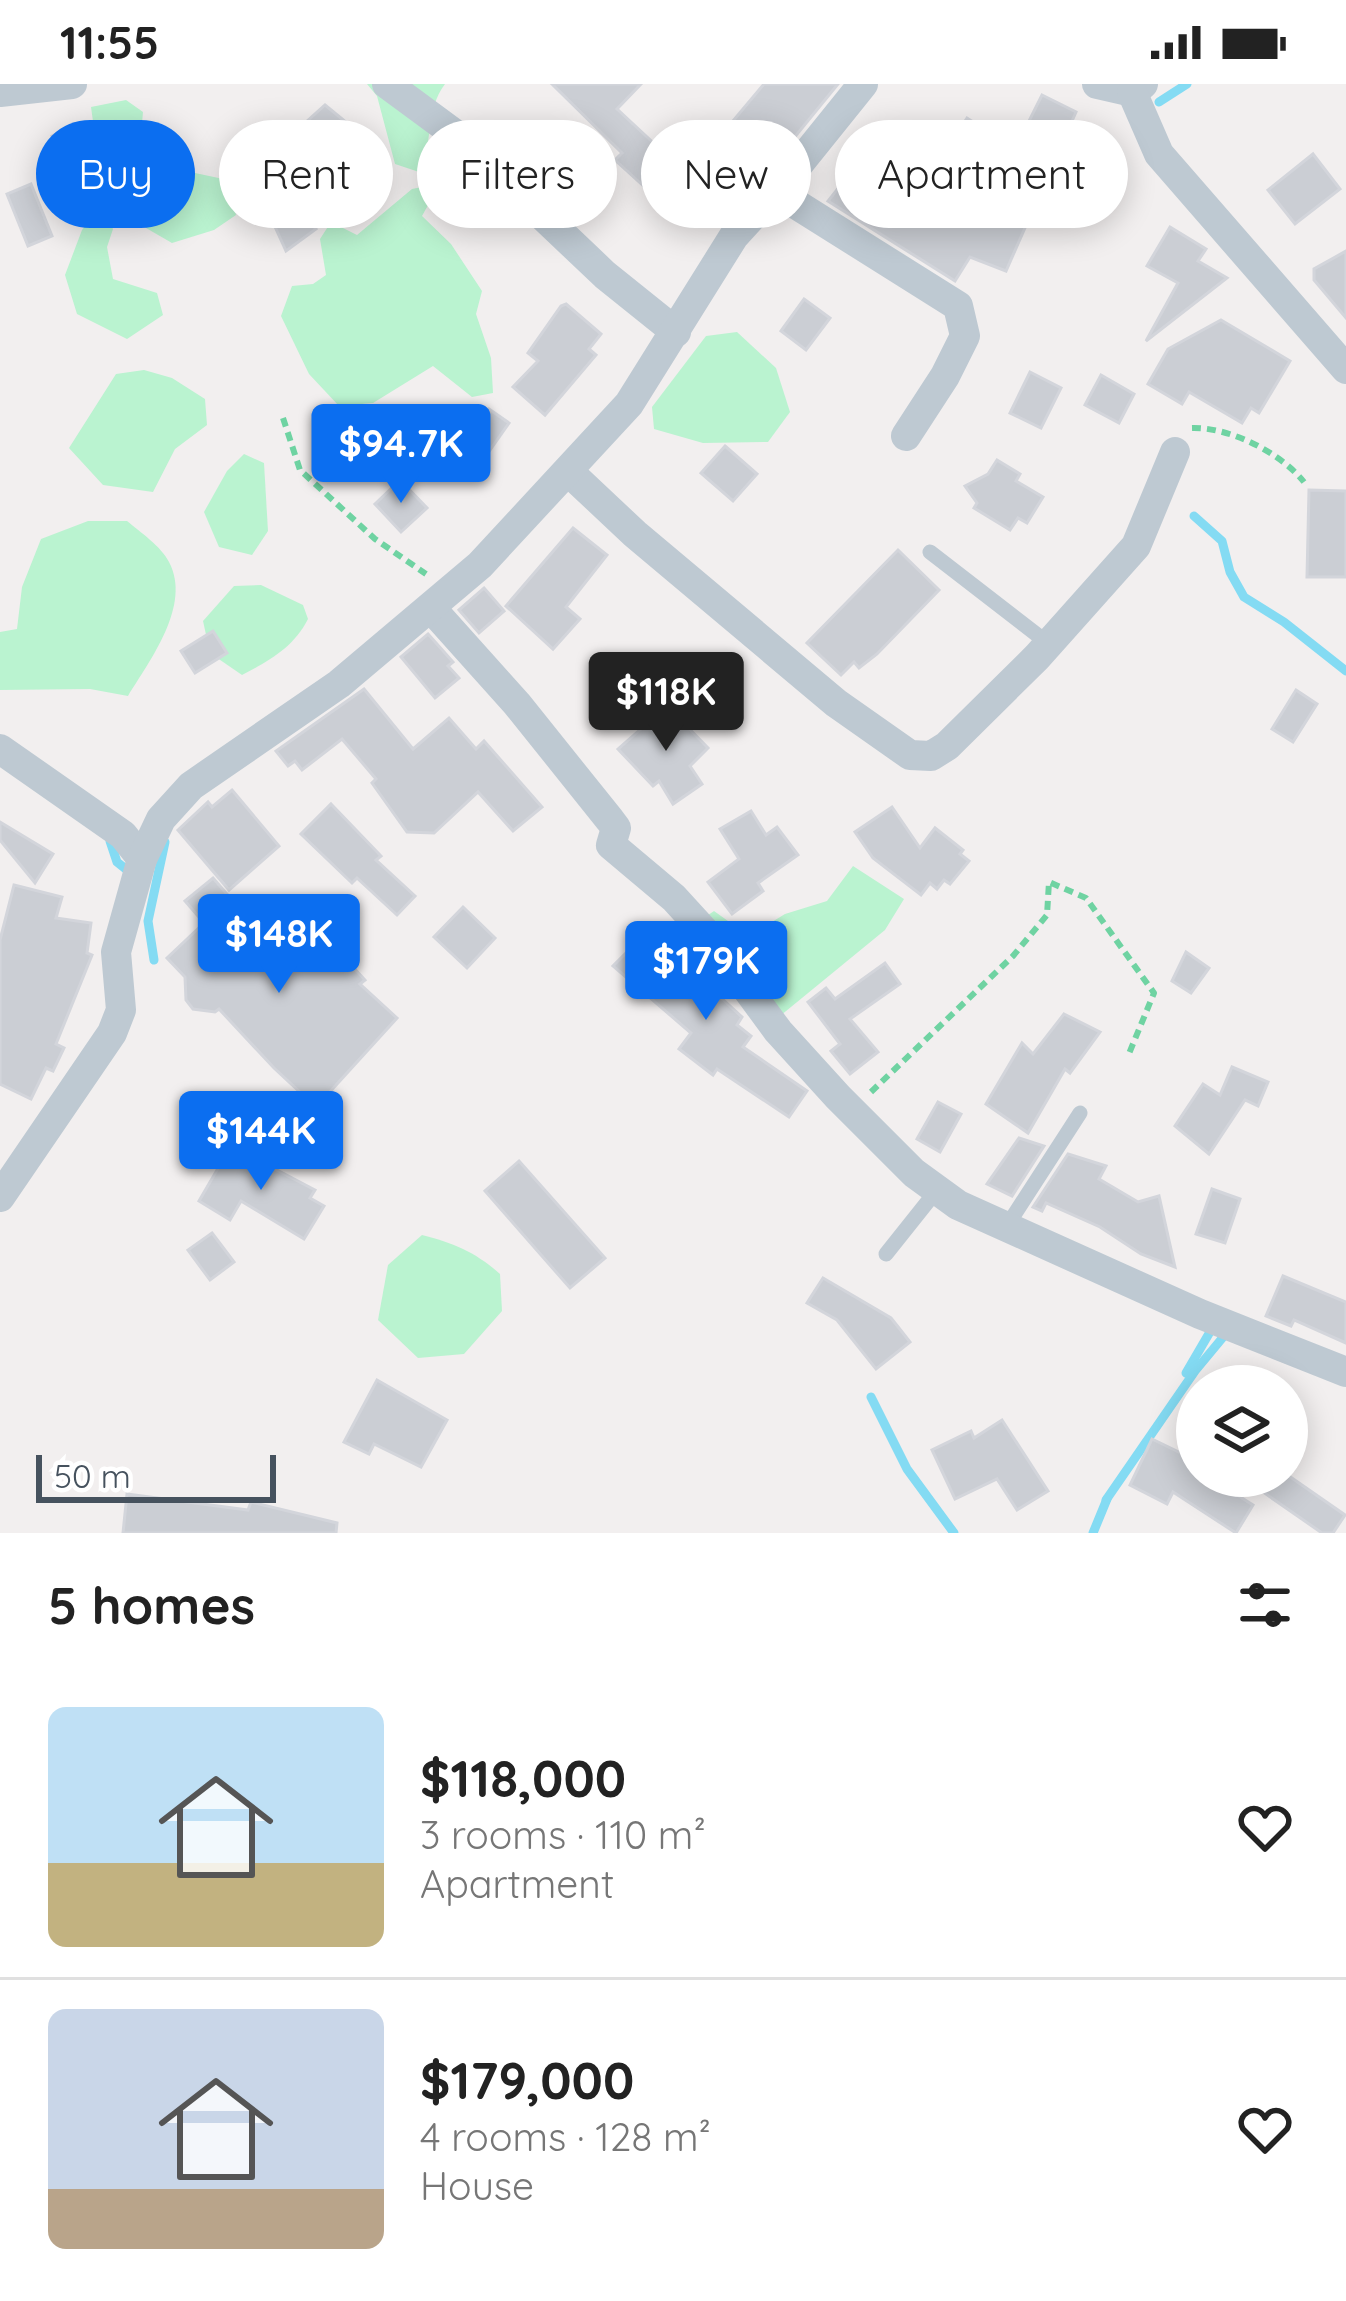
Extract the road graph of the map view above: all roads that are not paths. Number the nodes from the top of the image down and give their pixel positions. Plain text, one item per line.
1 (72, 84) edge
2 (387, 84) edge
3 (863, 84) edge
4 (1096, 84) edge
5 (1137, 88) edge
6 (0, 92) edge
7 (811, 147) edge
8 (811, 214) edge
9 (741, 228) edge
10 (676, 332) junction
11 (1346, 369) edge
12 (906, 436) dead end
13 (1175, 452) road end
14 (569, 472) junction
15 (930, 553) dead end
16 (441, 600) junction
17 (1049, 644) junction
18 (0, 749) edge
19 (142, 859) junction
20 (1080, 1112) dead end
21 (937, 1190) junction
22 (0, 1197) edge
23 (1005, 1229) junction
24 (886, 1254) dead end
25 (1346, 1372) edge

1 - 6 street
2 - 10 street
3 - 7 street
4 - 5 street
5 - 11 street
8 - 12 street
9 - 10 street
10 - 14 street
13 - 17 street
14 - 16 street
14 - 17 street
15 - 17 lane
16 - 19 street
16 - 21 street
18 - 19 street
19 - 22 street
20 - 23 lane
21 - 23 street
21 - 24 lane
23 - 25 street

